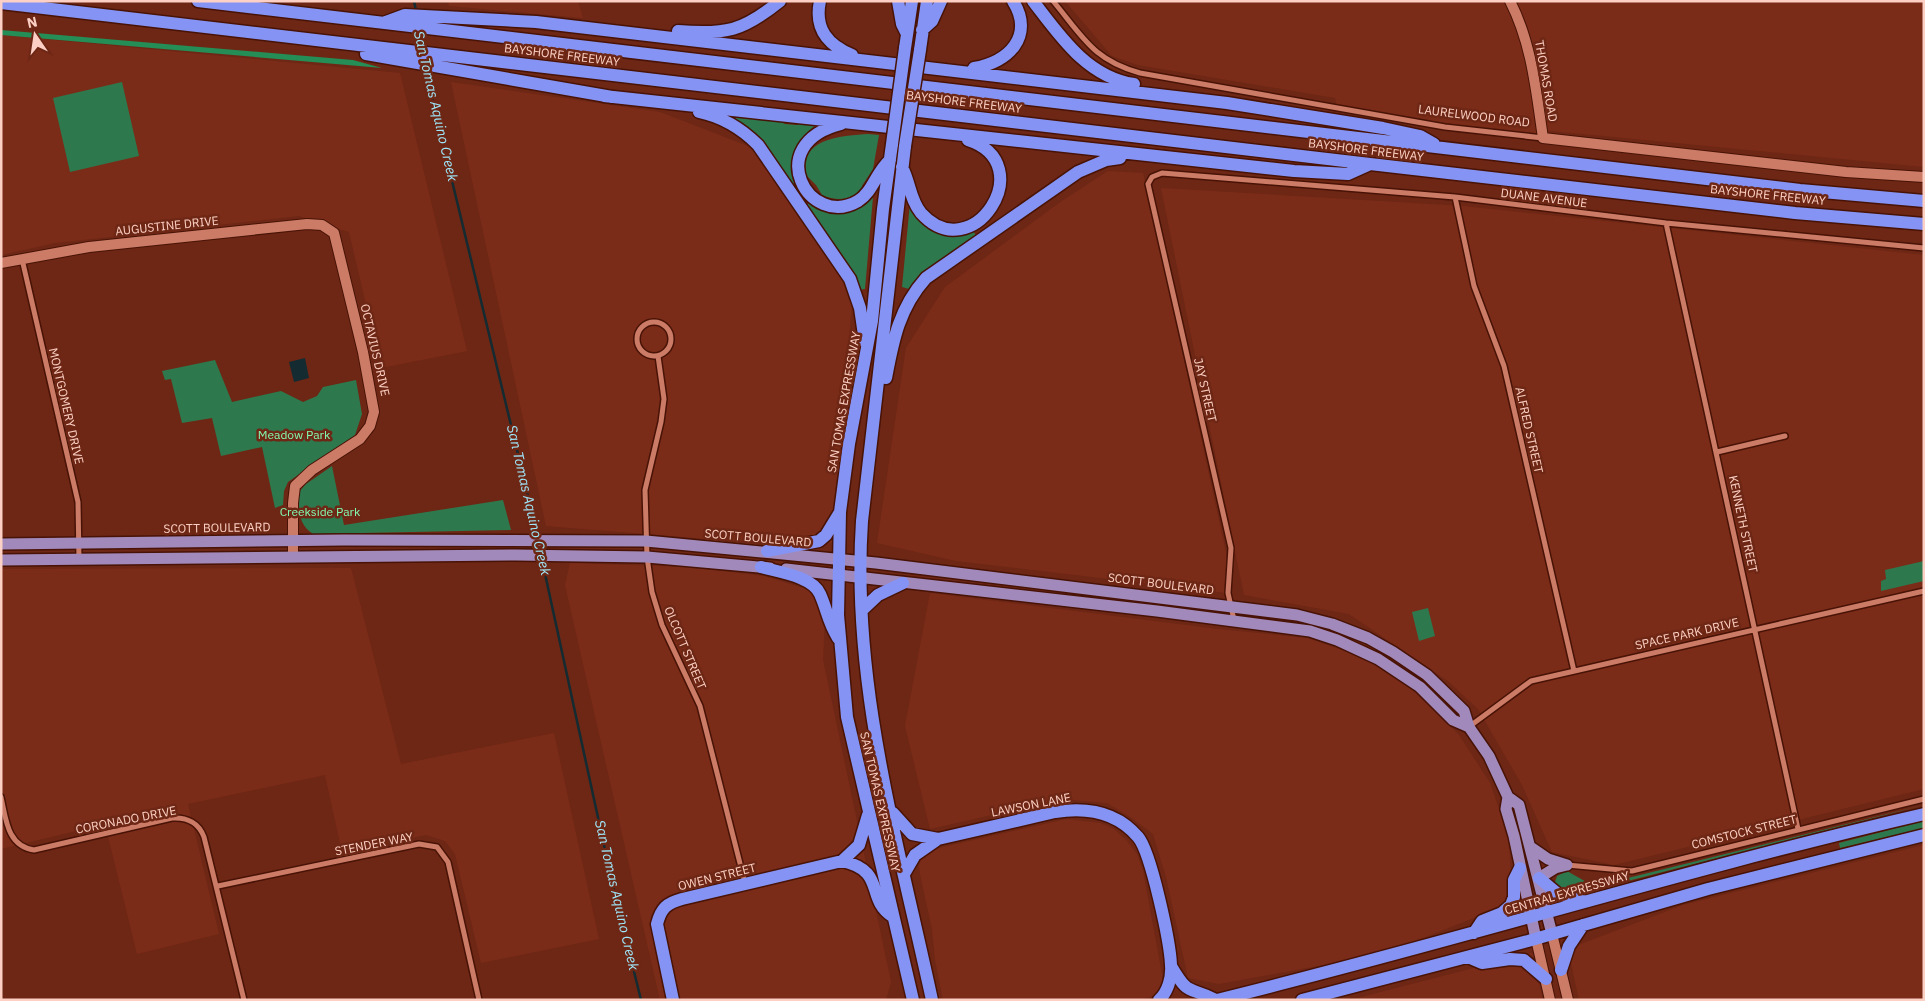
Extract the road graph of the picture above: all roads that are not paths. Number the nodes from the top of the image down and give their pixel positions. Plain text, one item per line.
1 (198, 1) edge
2 (780, 1) edge
3 (820, 1) edge
4 (898, 1) edge
5 (912, 1) edge
6 (927, 1) edge
7 (941, 1) edge
8 (1014, 1) edge
9 (1033, 1) edge
10 (1053, 1) edge
11 (1510, 1) edge
12 (1, 3) edge
13 (26, 6) junction
14 (1, 10) edge
15 (536, 22) junction
16 (440, 23) junction
17 (922, 30) junction
18 (906, 42) junction
19 (864, 60) junction
20 (442, 61) junction
21 (951, 69) junction
22 (604, 96) junction
23 (1227, 103) junction
24 (850, 122) junction
25 (954, 136) junction
26 (1543, 138) junction
27 (1438, 147) junction
28 (1152, 158) junction
29 (890, 160) junction
30 (1370, 164) junction
31 (902, 167) junction
32 (1162, 173) joint
33 (1924, 177) edge
34 (1455, 197) junction
35 (1924, 200) edge
36 (1666, 223) junction
37 (1924, 224) edge
38 (334, 233) joint
39 (1924, 248) edge
40 (22, 259) junction
41 (1, 263) edge
42 (866, 355) junction
43 (658, 356) junction
44 (877, 390) junction
45 (1785, 436) dead end
46 (1717, 452) junction
47 (840, 512) junction
48 (292, 540) junction
49 (646, 541) junction
50 (79, 543) junction
51 (1, 544) edge
52 (767, 551) junction
53 (293, 556) junction
54 (647, 557) junction
55 (80, 559) junction
56 (838, 559) junction
57 (1, 560) edge
58 (860, 562) junction
59 (761, 566) junction
60 (838, 576) junction
61 (861, 578) junction
62 (903, 583) junction
63 (1924, 590) edge
64 (1232, 605) junction
65 (862, 610) junction
66 (1234, 620) junction
67 (1755, 629) junction
68 (839, 638) junction
69 (1574, 671) junction
70 (1469, 727) junction
71 (1, 797) edge
72 (1508, 797) junction
73 (1924, 799) edge
74 (891, 812) junction
75 (868, 814) junction
76 (1924, 814) edge
77 (1798, 829) junction
78 (1924, 835) edge
79 (938, 839) junction
80 (1532, 848) junction
81 (842, 861) junction
82 (1567, 865) junction
83 (1520, 868) junction
84 (904, 874) junction
85 (1539, 878) junction
86 (745, 884) junction
87 (218, 886) junction
88 (1585, 902) junction
89 (1547, 913) junction
90 (892, 916) junction
91 (1532, 917) junction
92 (1583, 925) junction
93 (1474, 933) junction
94 (1552, 934) junction
95 (1536, 939) junction
96 (1468, 957) junction
97 (1171, 966) junction
98 (1561, 970) junction
99 (1546, 979) junction
100 (244, 1000) edge
101 (479, 1000) edge
102 (673, 1000) edge
103 (913, 1000) edge
104 (932, 1000) edge
105 (1158, 1000) edge
106 (1216, 1000) edge
107 (1304, 1000) edge
108 (1550, 1000) edge
109 (1568, 1000) edge

1 - 16 highway, BAYSHORE FREEWAY
2 - 15 highway
3 - 19 highway
4 - 18 highway
5 - 18 highway, SAN TOMAS EXPRESSWAY
6 - 17 highway, SAN TOMAS EXPRESSWAY
7 - 17 highway
8 - 21 highway
9 - 23 highway
10 - 26 street, LAURELWOOD ROAD
11 - 26 street, THOMAS ROAD
12 - 13 highway, BAYSHORE FREEWAY
13 - 14 highway
13 - 20 highway, BAYSHORE FREEWAY
15 - 16 highway
15 - 19 highway
16 - 27 highway, BAYSHORE FREEWAY
17 - 31 highway, SAN TOMAS EXPRESSWAY, bridge
18 - 29 highway, SAN TOMAS EXPRESSWAY, bridge
19 - 21 highway
20 - 22 highway
20 - 30 highway, BAYSHORE FREEWAY
21 - 23 highway
22 - 24 highway
22 - 42 highway
23 - 27 highway
24 - 25 highway
24 - 29 highway
25 - 28 highway
25 - 31 highway
26 - 33 street, LAURELWOOD ROAD
27 - 35 highway, BAYSHORE FREEWAY
28 - 30 highway
28 - 44 highway
29 - 42 highway, SAN TOMAS EXPRESSWAY
30 - 37 highway, BAYSHORE FREEWAY
31 - 44 highway, SAN TOMAS EXPRESSWAY
32 - 34 street, DUANE AVENUE
32 - 64 street, JAY STREET
34 - 36 street, DUANE AVENUE
34 - 69 street, ALFRED STREET
36 - 39 street, DUANE AVENUE
36 - 46 street, KENNETH STREET
38 - 40 street, AUGUSTINE DRIVE
38 - 48 street, OCTAVIUS DRIVE
40 - 41 street, AUGUSTINE DRIVE
40 - 50 street, MONTGOMERY DRIVE
42 - 47 highway, SAN TOMAS EXPRESSWAY
43 - 43 street
43 - 49 street, OLCOTT STREET
44 - 58 highway, SAN TOMAS EXPRESSWAY
45 - 46 street
46 - 67 street, KENNETH STREET
47 - 52 highway
47 - 56 highway, SAN TOMAS EXPRESSWAY
48 - 49 main road, SCOTT BOULEVARD
48 - 50 main road, SCOTT BOULEVARD
48 - 53 street, OCTAVIUS DRIVE
49 - 52 main road, SCOTT BOULEVARD
49 - 54 street, OLCOTT STREET
50 - 51 main road, SCOTT BOULEVARD
50 - 55 street, MONTGOMERY DRIVE
52 - 56 main road, SCOTT BOULEVARD
53 - 54 main road, SCOTT BOULEVARD
53 - 55 main road, SCOTT BOULEVARD
54 - 59 main road, SCOTT BOULEVARD
54 - 86 street, OLCOTT STREET
55 - 57 main road, SCOTT BOULEVARD
56 - 58 main road, SCOTT BOULEVARD
56 - 60 highway, SAN TOMAS EXPRESSWAY
58 - 61 highway, SAN TOMAS EXPRESSWAY
58 - 64 main road, SCOTT BOULEVARD
59 - 60 main road, SCOTT BOULEVARD
59 - 68 highway
60 - 61 main road, SCOTT BOULEVARD
60 - 68 highway, SAN TOMAS EXPRESSWAY
61 - 62 main road, SCOTT BOULEVARD
61 - 65 highway, SAN TOMAS EXPRESSWAY
62 - 65 highway
62 - 66 main road, SCOTT BOULEVARD
63 - 67 street, SPACE PARK DRIVE
64 - 66 street, JAY STREET
64 - 70 main road, SCOTT BOULEVARD
65 - 74 highway, SAN TOMAS EXPRESSWAY
66 - 70 main road, SCOTT BOULEVARD
67 - 69 street, SPACE PARK DRIVE
67 - 77 street, KENNETH STREET
68 - 75 highway, SAN TOMAS EXPRESSWAY
69 - 70 street, SPACE PARK DRIVE
70 - 72 main road, SCOTT BOULEVARD
71 - 87 street, CORONADO DRIVE
72 - 80 main road, SCOTT BOULEVARD
72 - 83 main road, SCOTT BOULEVARD
73 - 77 street, COMSTOCK STREET
74 - 79 highway
74 - 84 highway, SAN TOMAS EXPRESSWAY
75 - 81 highway
75 - 90 highway, SAN TOMAS EXPRESSWAY
76 - 88 highway, CENTRAL EXPRESSWAY
77 - 82 street, COMSTOCK STREET
78 - 92 highway
79 - 84 highway
79 - 97 highway, LAWSON LANE
80 - 82 main road
80 - 85 main road, SCOTT BOULEVARD
81 - 86 highway, OWEN STREET
81 - 90 highway
82 - 85 main road
83 - 91 main road, SCOTT BOULEVARD
83 - 93 highway
84 - 104 highway, SAN TOMAS EXPRESSWAY
85 - 88 highway
85 - 89 main road, SCOTT BOULEVARD
86 - 102 highway, OWEN STREET
87 - 100 street, CORONADO DRIVE
87 - 101 street, STENDER WAY
88 - 89 highway, CENTRAL EXPRESSWAY
89 - 91 highway, CENTRAL EXPRESSWAY
89 - 94 main road, SCOTT BOULEVARD
90 - 103 highway, SAN TOMAS EXPRESSWAY
91 - 93 highway, CENTRAL EXPRESSWAY
91 - 95 main road, SCOTT BOULEVARD
92 - 94 highway
92 - 98 highway
93 - 106 highway, CENTRAL EXPRESSWAY
94 - 95 highway
94 - 98 street, SCOTT BOULEVARD
95 - 96 highway
95 - 99 street, SCOTT BOULEVARD
96 - 99 highway
96 - 107 highway
97 - 105 highway
97 - 106 highway
98 - 109 street, SCOTT BOULEVARD
99 - 108 street, SCOTT BOULEVARD

